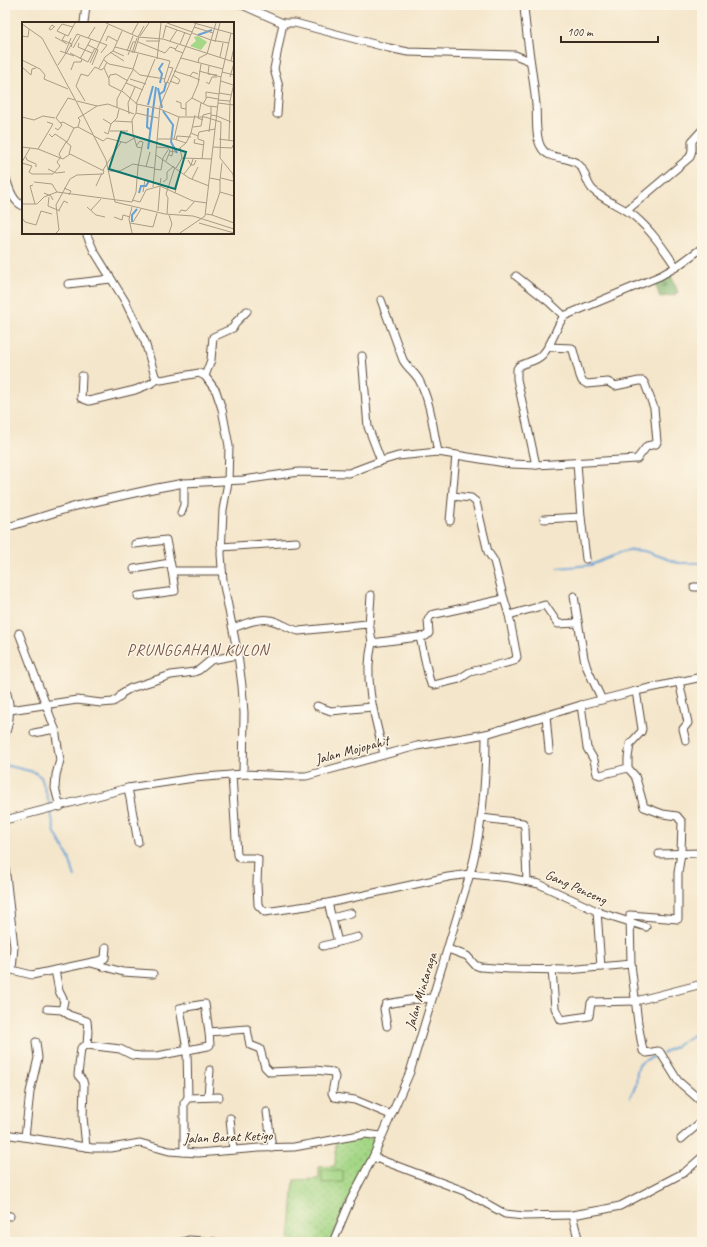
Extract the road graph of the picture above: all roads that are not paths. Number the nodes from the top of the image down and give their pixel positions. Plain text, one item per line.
1 (86, 5) edge
2 (242, 5) edge
3 (524, 5) edge
4 (84, 22) edge
5 (283, 23) junction
6 (530, 61) junction
7 (277, 114) dead end
8 (702, 130) edge
9 (5, 176) edge
10 (22, 206) edge
11 (626, 211) junction
12 (86, 234) edge
13 (702, 248) edge
14 (676, 268) junction
15 (516, 276) dead end
16 (111, 279) junction
17 (68, 284) dead end
18 (381, 300) dead end
19 (247, 311) dead end
20 (564, 316) junction
21 (548, 348) junction
22 (362, 356) dead end
23 (82, 376) dead end
24 (205, 376) junction
25 (157, 379) junction
26 (438, 452) junction
27 (456, 455) junction
28 (381, 461) junction
29 (577, 463) junction
30 (536, 465) junction
31 (228, 482) junction
32 (184, 483) junction
33 (453, 496) junction
34 (181, 513) dead end
35 (580, 517) junction
36 (544, 519) dead end
37 (450, 521) dead end
38 (5, 528) edge
39 (296, 542) dead end
40 (135, 544) dead end
41 (221, 547) junction
42 (586, 559) dead end
43 (170, 563) junction
44 (134, 569) dead end
45 (172, 571) junction
46 (222, 571) junction
47 (694, 587) dead end
48 (702, 587) edge
49 (371, 595) dead end
50 (138, 596) dead end
51 (574, 596) dead end
52 (504, 599) junction
53 (508, 615) junction
54 (578, 623) junction
55 (369, 625) junction
56 (233, 628) junction
57 (19, 633) dead end
58 (420, 637) junction
59 (372, 643) junction
60 (238, 654) junction
61 (702, 677) edge
62 (680, 681) junction
63 (5, 688) edge
64 (636, 691) junction
65 (602, 700) junction
66 (46, 704) junction
67 (581, 705) junction
68 (316, 706) dead end
69 (372, 708) junction
70 (10, 710) junction
71 (546, 715) junction
72 (55, 729) junction
73 (34, 733) dead end
74 (486, 734) junction
75 (5, 735) edge
76 (686, 741) dead end
77 (549, 750) dead end
78 (384, 754) junction
79 (628, 768) junction
80 (243, 774) junction
81 (232, 775) junction
82 (128, 788) junction
83 (60, 807) junction
84 (482, 818) junction
85 (5, 820) edge
86 (138, 842) dead end
87 (681, 853) junction
88 (702, 853) edge
89 (659, 854) dead end
90 (5, 866) edge
91 (470, 874) junction
92 (527, 881) junction
93 (328, 903) junction
94 (597, 911) junction
95 (351, 913) dead end
96 (332, 918) junction
97 (646, 927) dead end
98 (358, 937) dead end
99 (338, 942) junction
100 (324, 946) dead end
101 (106, 947) dead end
102 (448, 949) junction
103 (89, 963) junction
104 (631, 964) junction
105 (601, 967) junction
106 (9, 970) edge
107 (55, 970) junction
108 (552, 970) junction
109 (153, 974) dead end
110 (702, 984) edge
111 (432, 998) junction
112 (636, 1001) junction
113 (47, 1008) dead end
114 (62, 1010) junction
115 (387, 1026) dead end
116 (210, 1032) junction
117 (36, 1042) dead end
118 (88, 1045) junction
119 (186, 1050) junction
120 (210, 1070) dead end
121 (208, 1096) junction
122 (220, 1097) dead end
123 (188, 1098) junction
124 (702, 1102) edge
125 (267, 1112) dead end
126 (391, 1114) junction
127 (230, 1118) dead end
128 (702, 1121) edge
129 (5, 1134) edge
130 (381, 1136) junction
131 (25, 1137) junction
132 (680, 1139) dead end
133 (86, 1147) junction
134 (272, 1148) junction
135 (233, 1150) junction
136 (184, 1152) junction
137 (373, 1157) junction
138 (702, 1157) edge
139 (572, 1215) junction
140 (182, 1242) edge
141 (216, 1242) edge
142 (333, 1242) edge
143 (579, 1242) edge

1 - 4 street
2 - 5 street
3 - 6 street
5 - 6 street
5 - 7 street
6 - 11 street
8 - 11 street
9 - 10 street
11 - 14 street
12 - 16 street
13 - 14 street
14 - 20 street
15 - 20 street
16 - 17 street
16 - 25 street
18 - 26 street
19 - 24 street
20 - 21 street
21 - 29 street
21 - 30 street
22 - 28 street
23 - 25 street
24 - 25 street
24 - 31 street
26 - 27 street
26 - 28 street
27 - 30 street
27 - 33 street
28 - 31 street
29 - 30 street
29 - 35 street
31 - 32 street
31 - 41 street
32 - 34 street
32 - 38 street
33 - 37 street
33 - 52 street
35 - 36 street
35 - 42 street
39 - 41 street
40 - 43 street
41 - 46 street
43 - 44 street
43 - 45 street
45 - 46 street
45 - 50 street
46 - 56 street
47 - 48 street
49 - 55 street
51 - 54 street
52 - 53 street
52 - 58 street
53 - 54 street
53 - 58 street
54 - 65 street
55 - 56 street
55 - 59 street
56 - 60 street
57 - 66 street
58 - 59 street
59 - 69 street
60 - 66 street
60 - 80 street
61 - 62 street, Jalan Mojopahit
62 - 64 street, Jalan Mojopahit
62 - 76 street
63 - 70 street
64 - 65 street, Jalan Mojopahit
64 - 79 street
65 - 67 street, Jalan Mojopahit
66 - 70 street
66 - 72 street
67 - 71 street, Jalan Mojopahit
67 - 79 street
68 - 69 street
69 - 78 street
70 - 75 street
71 - 74 street, Jalan Mojopahit
71 - 77 street
72 - 73 street
72 - 83 street
74 - 78 street, Jalan Mojopahit
74 - 84 street, Jalan Mintaraga
78 - 80 street, Jalan Mojopahit
79 - 87 street
80 - 81 street, Jalan Mojopahit
81 - 82 street, Jalan Mojopahit
81 - 93 street, Gang Penceng
82 - 83 street, Jalan Mojopahit
82 - 86 street
83 - 85 street, Jalan Mojopahit
84 - 91 street, Jalan Mintaraga
84 - 92 street
87 - 88 street
87 - 89 street
87 - 104 street
90 - 106 street
91 - 92 street, Gang Penceng
91 - 93 street, Gang Penceng
91 - 102 street, Jalan Mintaraga
92 - 94 street, Gang Penceng
93 - 96 street
94 - 97 street, Gang Penceng
94 - 105 street
95 - 96 street
96 - 99 street
98 - 99 street
99 - 100 street
101 - 103 street
102 - 108 street
102 - 111 street, Jalan Mintaraga
103 - 107 street
103 - 109 street
104 - 105 street
104 - 112 street
105 - 108 street
106 - 107 street
107 - 114 street
108 - 112 street
110 - 112 street
111 - 115 street
111 - 126 street, Jalan Mintaraga
112 - 124 street
113 - 114 street
114 - 118 street
116 - 119 street
116 - 119 street
116 - 126 street
117 - 131 street
118 - 119 street
118 - 133 street
119 - 123 street
120 - 121 street
121 - 122 street
121 - 123 street
123 - 136 street
125 - 134 street
126 - 130 street, Jalan Mintaraga
127 - 135 street
128 - 132 street
129 - 131 street, Jalan Barat Ketigo
130 - 134 street, Jalan Barat Ketigo
130 - 137 street, Jalan Mintaraga
131 - 133 street, Jalan Barat Ketigo
133 - 136 street, Jalan Barat Ketigo
134 - 135 street, Jalan Barat Ketigo
135 - 136 street, Jalan Barat Ketigo
137 - 139 street
137 - 142 street, Jalan Mintaraga
138 - 139 street
139 - 143 street
140 - 141 street

